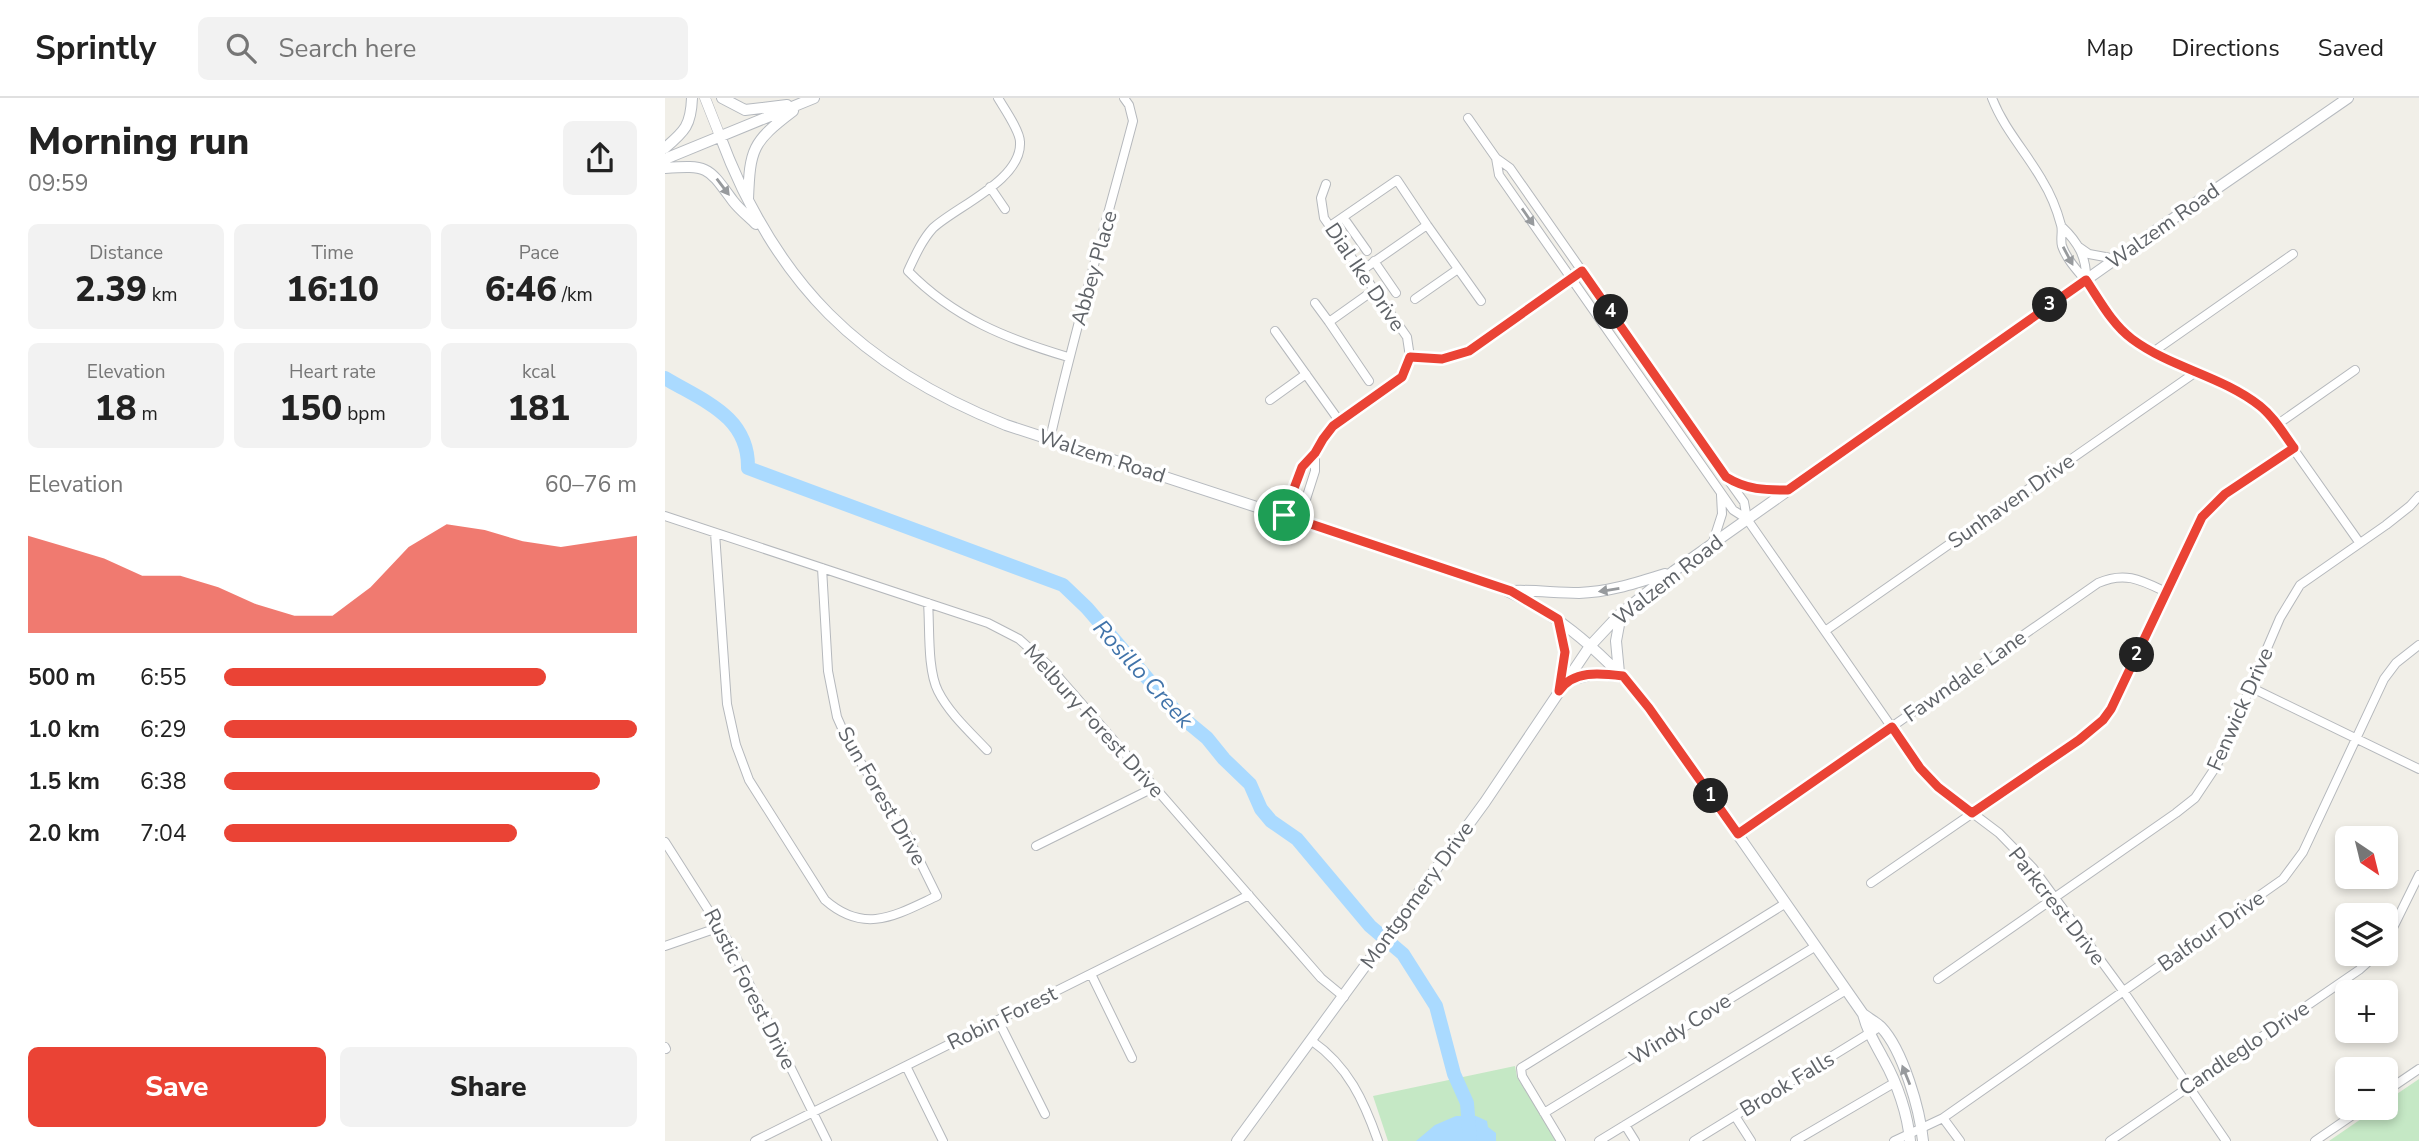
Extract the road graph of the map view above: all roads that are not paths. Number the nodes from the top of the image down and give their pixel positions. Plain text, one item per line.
1 (692, 98) edge
2 (705, 98) edge
3 (722, 98) edge
4 (998, 98) edge
5 (1124, 98) edge
6 (1993, 98) edge
7 (2348, 98) edge
8 (809, 100) edge
9 (1468, 118) dead end
10 (720, 136) junction
11 (665, 148) edge
12 (1496, 158) junction
13 (665, 159) edge
14 (665, 168) edge
15 (1510, 168) junction
16 (1499, 176) junction
17 (1326, 184) dead end
18 (990, 187) junction
19 (748, 201) junction
20 (1005, 209) dead end
21 (1343, 217) junction
22 (1427, 225) junction
23 (1330, 226) junction
24 (2062, 227) junction
25 (768, 236) junction
26 (2077, 245) junction
27 (1367, 251) dead end
28 (2293, 254) dead end
29 (2116, 259) junction
30 (1374, 261) junction
31 (1458, 270) junction
32 (1361, 271) junction
33 (1582, 271) junction
34 (1571, 278) junction
35 (2086, 280) junction
36 (1374, 290) junction
37 (1396, 293) dead end
38 (1415, 299) dead end
39 (1481, 301) dead end
40 (1315, 303) dead end
41 (1329, 323) junction
42 (1275, 331) dead end
43 (2153, 352) junction
44 (1068, 357) junction
45 (1410, 357) junction
46 (2355, 370) dead end
47 (2196, 372) junction
48 (1306, 374) junction
49 (1369, 381) dead end
50 (1270, 400) dead end
51 (1340, 422) junction
52 (2278, 424) junction
53 (1050, 439) junction
54 (2294, 448) junction
55 (1315, 453) junction
56 (1726, 477) junction
57 (1788, 490) junction
58 (1721, 492) junction
59 (2419, 496) edge
60 (1284, 515) junction
61 (665, 516) edge
62 (1747, 519) junction
63 (1299, 521) junction
64 (715, 533) junction
65 (2360, 542) junction
66 (1711, 545) junction
67 (822, 568) junction
68 (1674, 571) junction
69 (1511, 591) junction
70 (2165, 592) junction
71 (928, 603) junction
72 (1622, 612) junction
73 (1558, 619) junction
74 (1825, 631) junction
75 (2419, 645) edge
76 (1590, 646) junction
77 (1621, 674) junction
78 (1563, 686) junction
79 (2250, 687) junction
80 (1892, 727) junction
81 (2357, 740) junction
82 (987, 750) dead end
83 (2419, 769) edge
84 (1153, 788) junction
85 (1972, 813) junction
86 (1738, 834) junction
87 (665, 842) edge
88 (1036, 846) dead end
89 (2419, 875) edge
90 (1871, 883) dead end
91 (1249, 895) junction
92 (2055, 899) junction
93 (1786, 903) junction
94 (2398, 918) edge
95 (720, 927) junction
96 (665, 946) edge
97 (1816, 946) junction
98 (2364, 966) edge
99 (1091, 974) junction
100 (1938, 979) dead end
101 (1846, 990) junction
102 (2124, 992) junction
103 (1344, 997) junction
104 (1863, 1014) junction
105 (998, 1020) junction
106 (1881, 1027) junction
107 (1868, 1035) junction
108 (1312, 1041) junction
109 (1132, 1058) dead end
110 (906, 1066) junction
111 (2419, 1069) edge
112 (1894, 1083) junction
113 (2398, 1083) edge
114 (2188, 1087) junction
115 (813, 1112) junction
116 (1544, 1113) junction
117 (1045, 1114) dead end
118 (1735, 1116) junction
119 (1943, 1118) junction
120 (2346, 1120) edge
121 (1625, 1125) junction
122 (1921, 1126) junction
123 (1909, 1136) edge
124 (755, 1141) edge
125 (827, 1141) edge
126 (943, 1141) edge
127 (1237, 1141) edge
128 (1378, 1141) edge
129 (1561, 1141) edge
130 (1599, 1141) edge
131 (1635, 1141) edge
132 (1694, 1141) edge
133 (1751, 1141) edge
134 (1795, 1141) edge
135 (1894, 1141) edge
136 (1923, 1141) edge
137 (1960, 1141) edge
138 (2110, 1141) edge
139 (2226, 1141) edge
140 (2315, 1141) edge

1 - 11 main road
2 - 10 street
3 - 8 main road
4 - 18 street
5 - 44 street, Abbey Place
6 - 24 street
7 - 29 main road, Walzem Road
8 - 10 main road
8 - 19 main road
9 - 12 street, Parkcrest Drive
10 - 13 main road
10 - 19 main road, Walzem Road
12 - 15 street, Parkcrest Drive
12 - 16 street, Parkcrest Drive
14 -> 25 main road
15 - 16 street
15 - 33 street, Parkcrest Drive
16 -> 34 street, Parkcrest Drive
17 - 23 street, Dial Ike Drive
18 - 20 street
18 - 44 street
19 - 25 main road, Walzem Road
21 - 22 street
21 - 23 street
21 - 27 street
22 - 30 street
22 - 31 street
23 - 32 street, Dial Ike Drive
24 - 26 street
24 -> 35 street
25 - 53 main road, Walzem Road
26 - 29 street
26 - 35 street
28 - 43 street
29 - 35 main road, Walzem Road
30 - 32 street
30 - 37 street
31 - 38 street
31 - 39 street
32 - 36 street, Dial Ike Drive
33 - 34 street
33 - 56 street, Parkcrest Drive
34 - 45 street
34 - 58 street, Parkcrest Drive
35 - 43 street
35 - 57 main road, Walzem Road
36 - 41 street
36 - 45 street, Dial Ike Drive
40 - 41 street
41 - 49 street
42 - 48 street
43 - 47 street
44 - 53 street, Abbey Place
45 - 51 street, Dial Ike Drive
46 - 52 street
47 - 52 street
47 - 74 street, Sunhaven Drive
48 - 50 street
48 - 51 street
51 - 55 street, Dial Ike Drive
52 - 54 street
53 - 60 main road, Walzem Road
54 - 65 street
54 - 70 street
55 - 60 street, Dial Ike Drive
55 - 63 street, Dial Ike Drive
56 - 57 street
56 - 62 street, Parkcrest Drive
57 - 62 main road, Walzem Road
58 - 62 street, Parkcrest Drive
58 - 66 street
59 - 65 street, Fenwick Drive
60 - 63 main road, Walzem Road
61 - 64 street, Melbury Forest Drive
62 - 66 main road, Walzem Road
62 - 74 street, Parkcrest Drive
63 - 69 main road, Walzem Road
64 - 67 street, Melbury Forest Drive
64 - 67 street, Sun Forest Drive
65 - 79 street, Fenwick Drive
66 - 68 main road, Walzem Road
67 - 71 street, Melbury Forest Drive
68 -> 69 main road
68 - 72 main road, Walzem Road
69 - 73 main road, Walzem Road
70 - 80 street, Fawndale Lane
70 - 85 street
71 - 82 street
71 - 84 street, Melbury Forest Drive
72 - 76 main road, Walzem Road
72 - 77 main road
73 - 76 main road, Walzem Road
73 - 78 main road
74 - 80 street, Parkcrest Drive
75 - 81 street, Balfour Drive
76 - 77 main road
76 - 78 main road, Montgomery Drive
77 - 78 main road
77 - 86 main road
78 - 103 main road, Montgomery Drive
79 - 81 street
79 - 92 street, Fenwick Drive
80 - 85 street, Parkcrest Drive
80 - 86 street, Fawndale Lane
81 - 83 street
81 - 102 street, Balfour Drive
84 - 88 street
84 - 91 street, Melbury Forest Drive
85 - 90 street
85 - 92 street, Parkcrest Drive
86 - 93 main road
87 - 95 street, Rustic Forest Drive
89 - 94 street
91 - 99 street, Robin Forest
91 - 103 street, Melbury Forest Drive
92 - 100 street, Fenwick Drive
92 - 102 street, Parkcrest Drive
93 - 97 main road
93 - 116 street
95 - 96 street
95 - 115 street, Rustic Forest Drive
97 - 101 main road
97 - 116 street, Windy Cove
98 - 114 street, Candleglo Drive
99 - 105 street, Robin Forest
99 - 109 street
101 - 104 main road
101 - 121 street
102 - 114 street, Parkcrest Drive
102 - 119 street, Balfour Drive
103 - 108 main road, Montgomery Drive
104 - 106 main road
104 - 107 main road
105 - 110 street, Robin Forest
105 - 117 street
106 - 107 street, Brook Falls
122 -> 106 main road
107 - 112 main road
107 - 118 street, Brook Falls
108 - 127 main road, Montgomery Drive
108 - 128 street
110 - 115 street, Robin Forest
110 - 126 street
111 - 113 street
112 - 123 main road
112 - 134 street
114 - 138 street, Candleglo Drive
114 - 139 street, Parkcrest Drive
115 - 124 street, Robin Forest
115 - 125 street, Rustic Forest Drive
116 - 129 street
118 - 132 street, Brook Falls
118 - 133 street
119 - 122 street, Balfour Drive
119 - 137 street
120 - 140 street
121 - 130 street
121 - 131 street
122 - 123 street, Balfour Drive
122 - 136 main road
123 - 135 street, Balfour Drive

